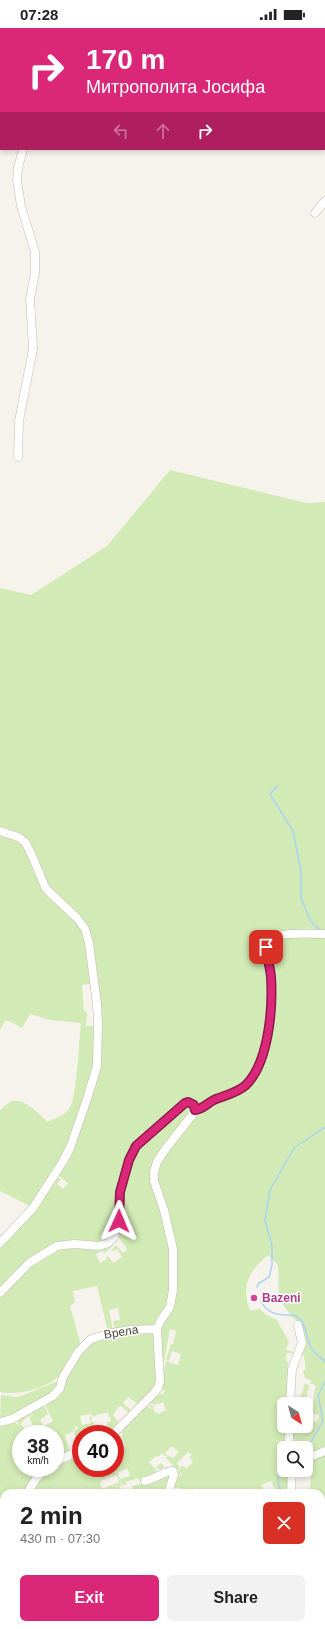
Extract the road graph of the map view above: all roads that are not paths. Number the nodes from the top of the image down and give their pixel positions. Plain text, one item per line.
1 (23, 150) edge
2 (325, 201) edge
3 (316, 213) dead end
4 (18, 457) dead end
5 (0, 831) edge
6 (324, 934) edge
7 (195, 1110) junction
8 (0, 1243) edge
9 (0, 1293) edge
10 (298, 1325) dead end
11 (157, 1329) junction
12 (290, 1397) edge
13 (0, 1422) edge
14 (122, 1425) edge
15 (325, 1450) edge
16 (313, 1456) edge
17 (38, 1477) edge
18 (292, 1477) edge
19 (145, 1482) dead end
20 (30, 1489) edge
21 (169, 1489) edge
22 (291, 1489) edge

1 - 4 street
2 - 3 street
5 - 8 street
6 - 7 street
7 - 9 street
7 - 11 street
10 - 12 street
11 - 13 street, Врела
11 - 14 street, Врела
15 - 16 street
17 - 20 street
18 - 22 street
19 - 21 street

